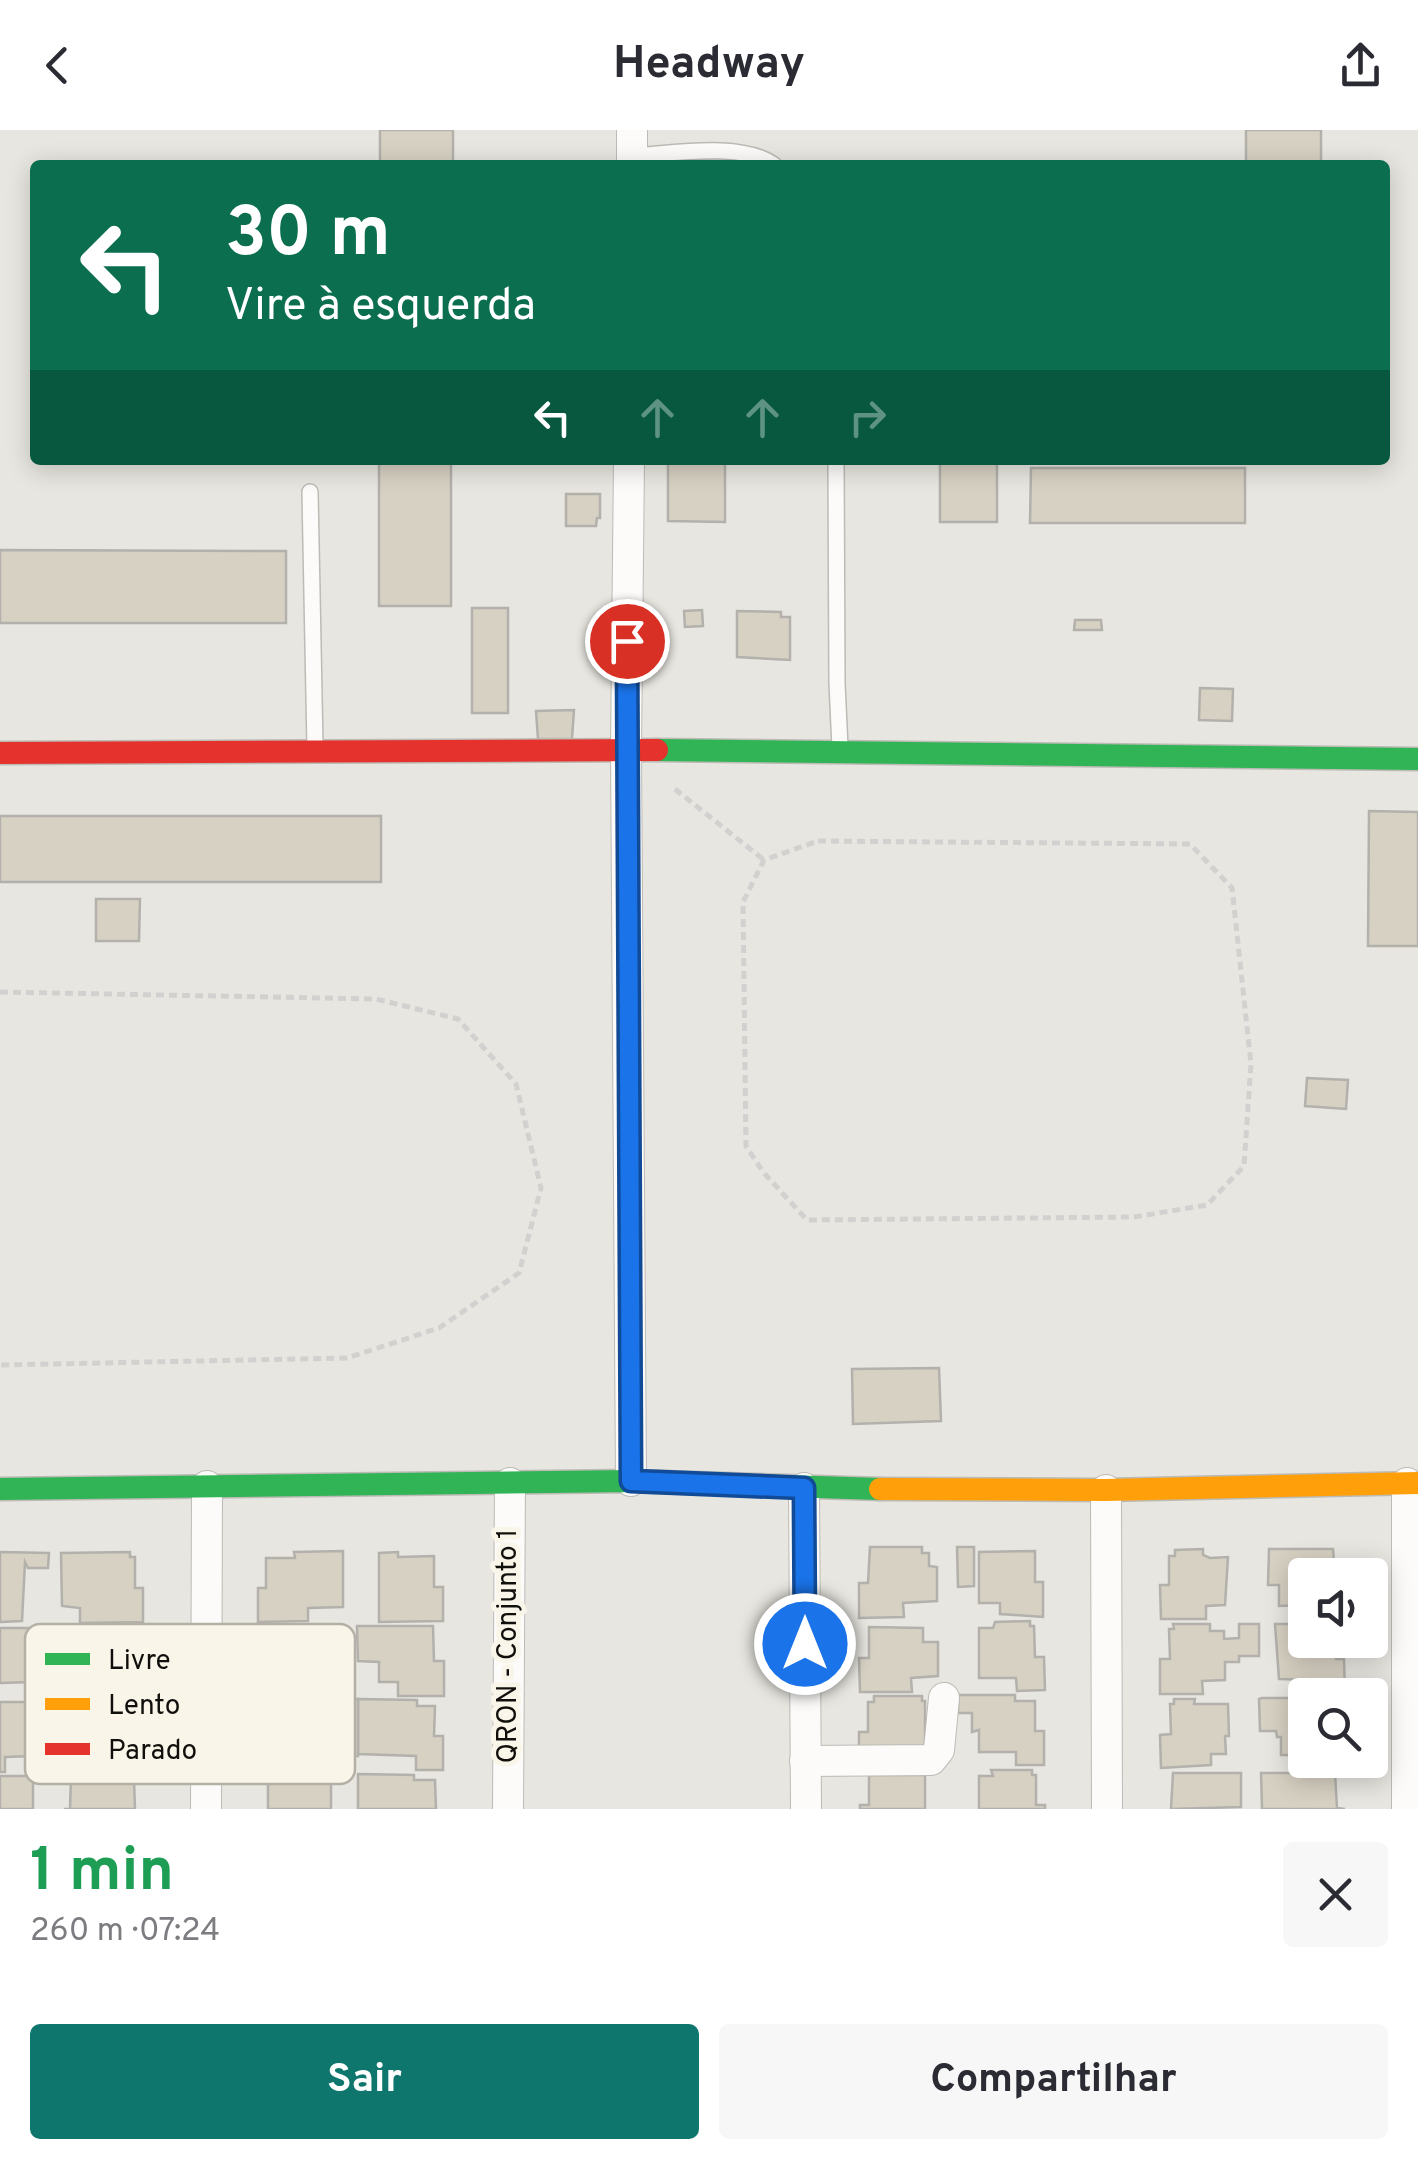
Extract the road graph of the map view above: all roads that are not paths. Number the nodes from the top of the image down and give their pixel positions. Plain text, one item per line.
1 (632, 150) edge
2 (767, 160) edge
3 (629, 465) edge
4 (836, 465) edge
5 (310, 492) dead end
6 (626, 750) junction
7 (315, 751) junction
8 (0, 752) edge
9 (841, 752) junction
10 (1418, 759) edge
11 (631, 1481) junction
12 (510, 1483) junction
13 (1412, 1483) edge
14 (207, 1486) junction
15 (804, 1488) junction
16 (0, 1489) edge
17 (1106, 1490) junction
18 (207, 1624) edge
19 (944, 1698) dead end
20 (805, 1761) junction
21 (206, 1784) edge
22 (206, 1809) edge
23 (508, 1809) edge
24 (806, 1809) edge
25 (1106, 1809) edge
26 (1407, 1809) edge

1 - 2 lane
3 - 6 street
4 - 9 lane
5 - 7 lane
6 - 7 street
6 - 9 street
6 - 11 street
7 - 8 street
9 - 10 street
11 - 12 street
11 - 15 street
12 - 14 street
12 - 23 street, QRON - Conjunto 1
13 - 17 street
13 - 26 street
14 - 16 street
14 - 18 street
15 - 17 street
15 - 20 street
17 - 25 street
19 - 20 street
20 - 24 street
21 - 22 street

